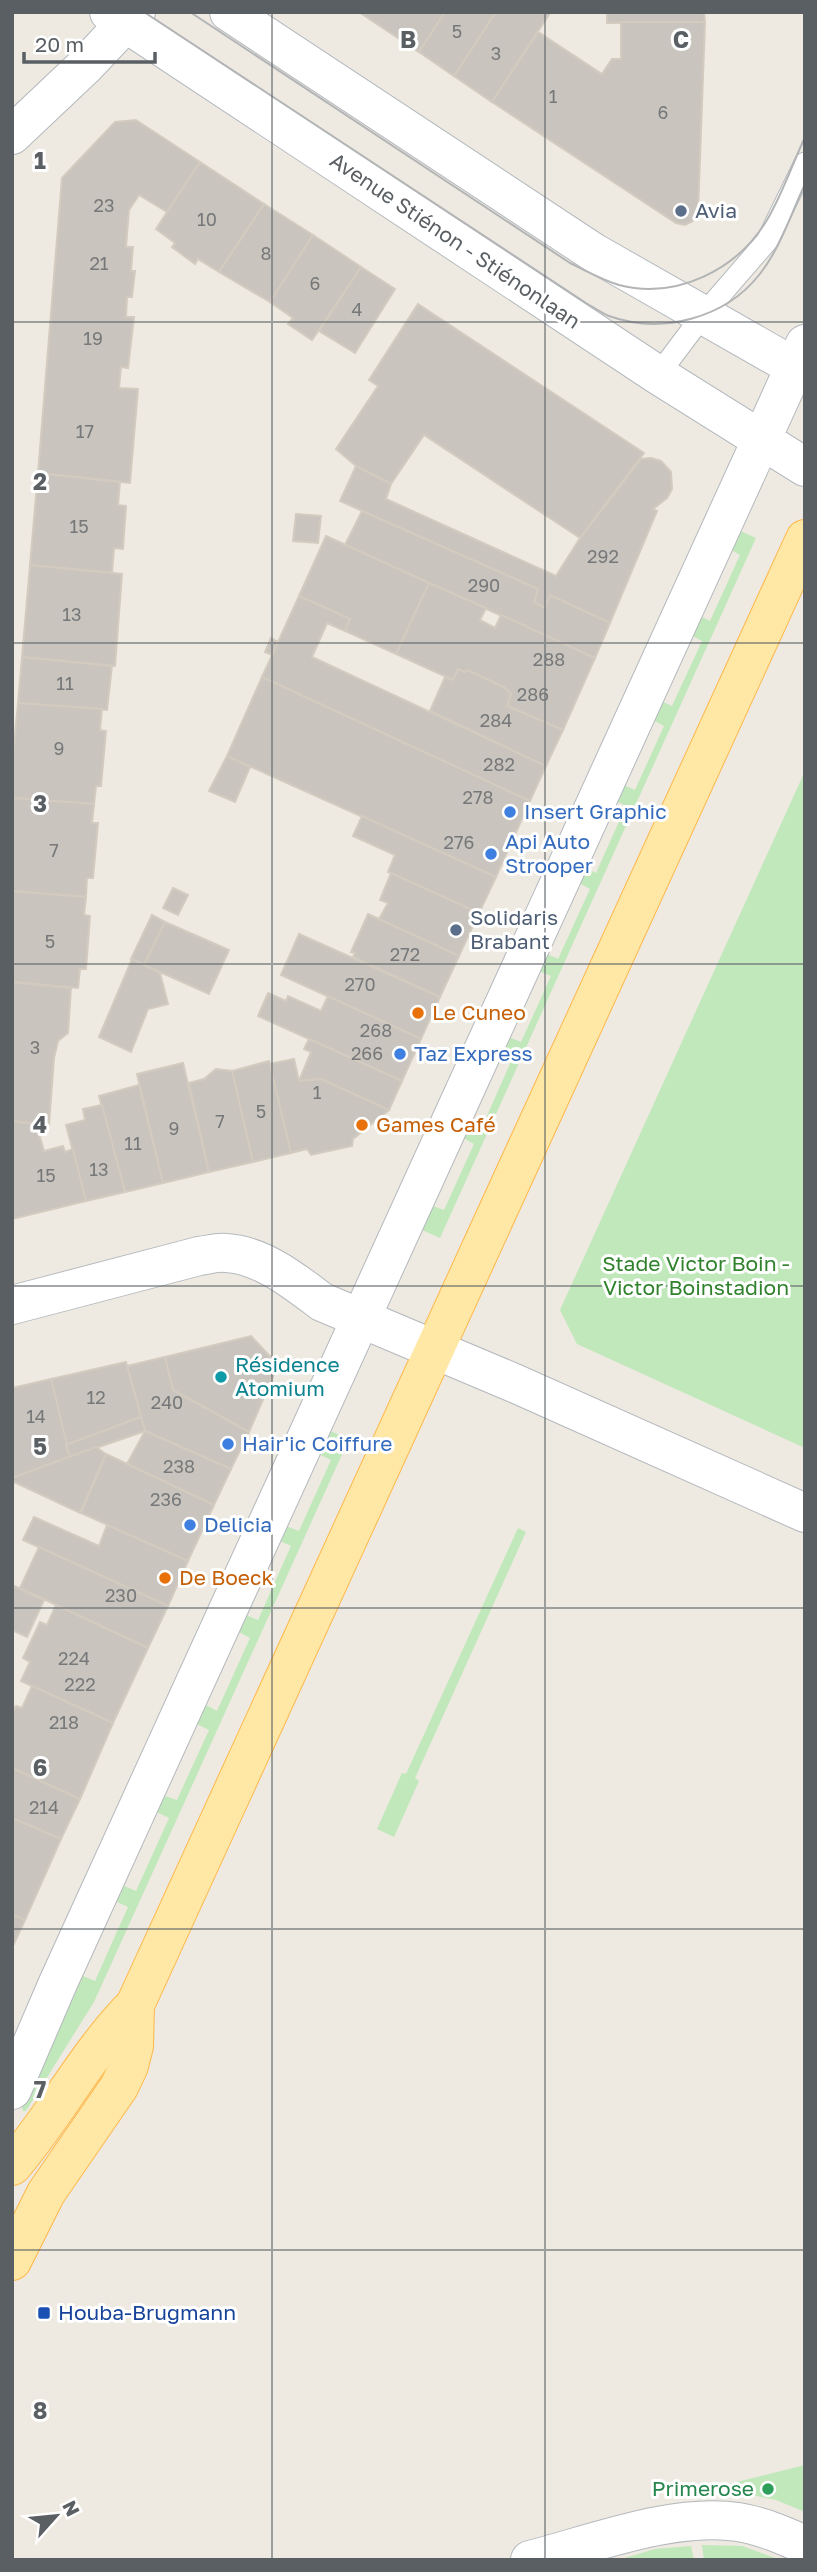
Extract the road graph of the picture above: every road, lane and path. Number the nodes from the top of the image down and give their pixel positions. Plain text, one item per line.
1 (229, 12) edge
2 (123, 16) edge
3 (12, 135) edge
4 (805, 163) edge
5 (703, 315) junction
6 (801, 362) edge
7 (658, 376) junction
8 (761, 441) junction
9 (805, 467) edge
10 (805, 539) edge
11 (12, 1305) edge
12 (361, 1318) junction
13 (434, 1350) junction
14 (805, 1513) edge
15 (135, 2005) junction
16 (12, 2090) edge
17 (12, 2166) edge
18 (12, 2262) edge
19 (805, 2545) edge
20 (530, 2560) edge

1 - 5 street
2 - 3 street
2 - 7 street, Avenue Stiénon - Stiénonlaan
4 - 5 lane
5 - 6 street
5 - 7 lane
6 - 8 street
7 - 8 street, Avenue Stiénon - Stiénonlaan
8 - 9 street, Avenue Stiénon - Stiénonlaan
8 - 12 street
10 - 13 main road
11 - 12 street
12 - 13 street
12 - 16 street
13 - 14 street
13 - 15 main road
15 - 17 main road
15 - 18 main road
19 - 20 street

